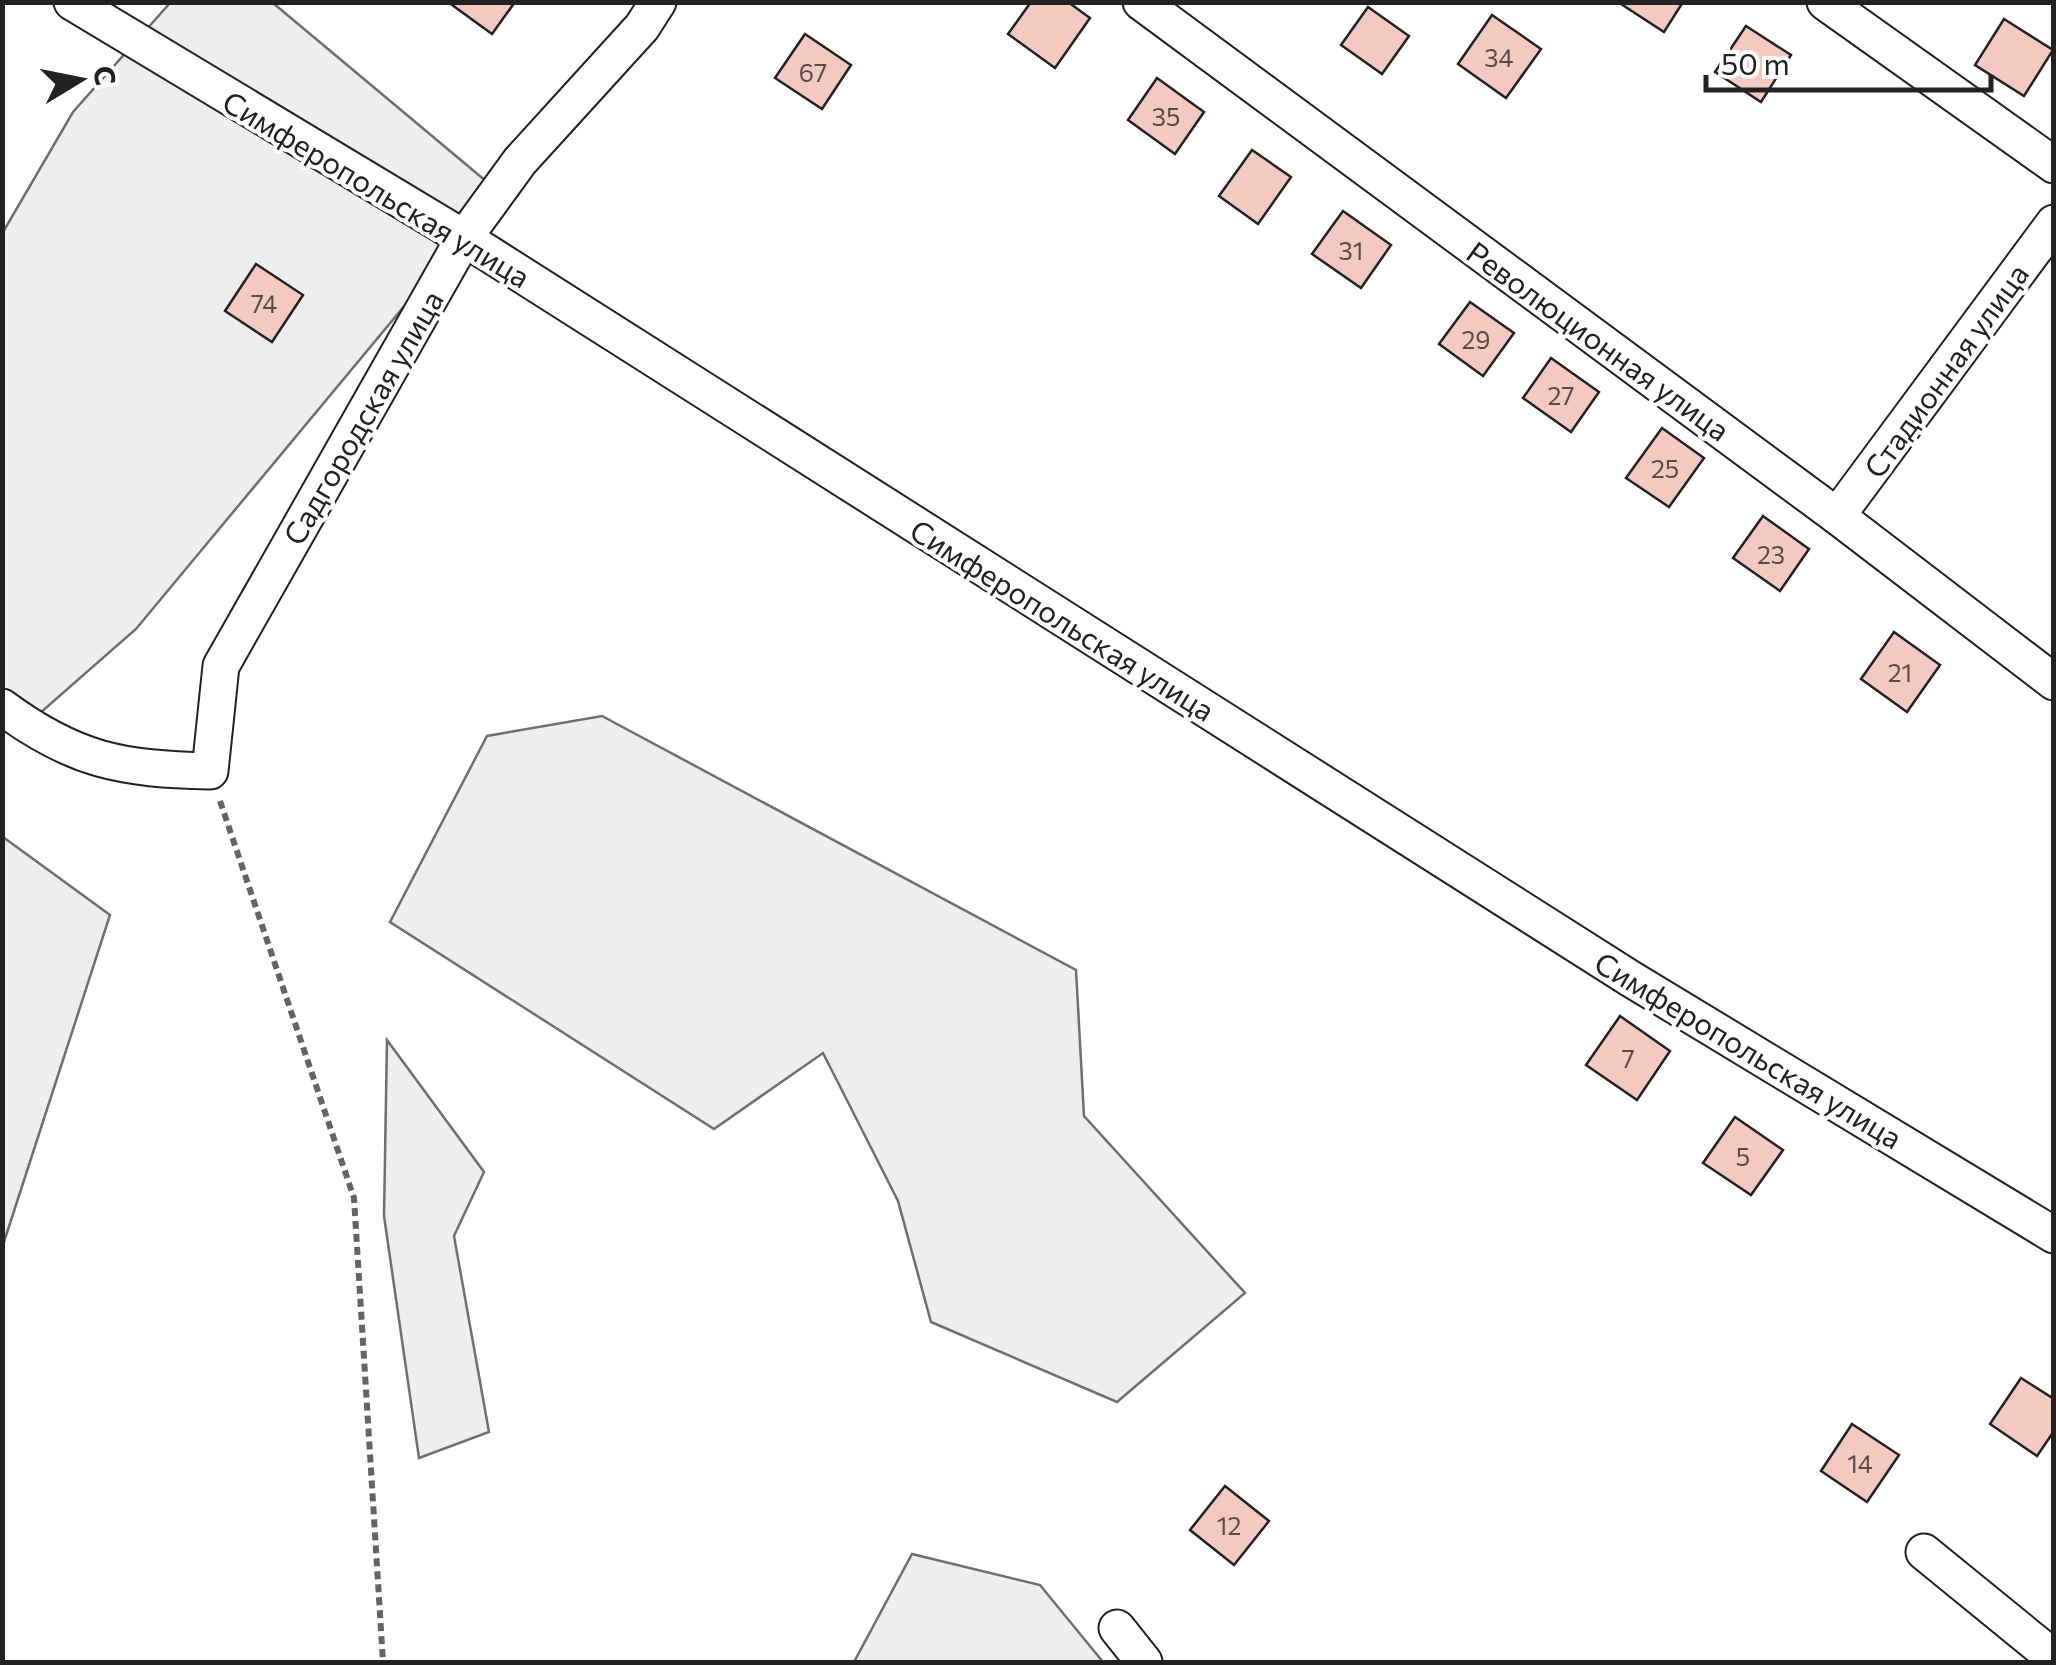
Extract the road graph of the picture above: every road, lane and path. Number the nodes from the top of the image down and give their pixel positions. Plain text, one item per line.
1 (72, 2) edge
2 (658, 2) edge
3 (1140, 2) edge
4 (1825, 2) edge
5 (2054, 165) edge
6 (2054, 223) edge
7 (464, 238) junction
8 (1837, 516) junction
9 (2054, 682) edge
10 (2, 707) edge
11 (210, 772) junction
12 (2054, 1235) edge
13 (1924, 1552) dead end
14 (1117, 1628) dead end
15 (2054, 1658) edge
16 (383, 1662) edge
17 (1144, 1662) edge

1 - 7 street, Симферопольская улица
2 - 7 street, Садгородская улица
3 - 8 street, Революционная улица
4 - 5 street
6 - 8 street, Стадионная улица
7 - 11 street, Садгородская улица
7 - 12 street, Симферопольская улица
8 - 9 street, Революционная улица
10 - 11 street
11 - 16 path
13 - 15 street
14 - 17 street

